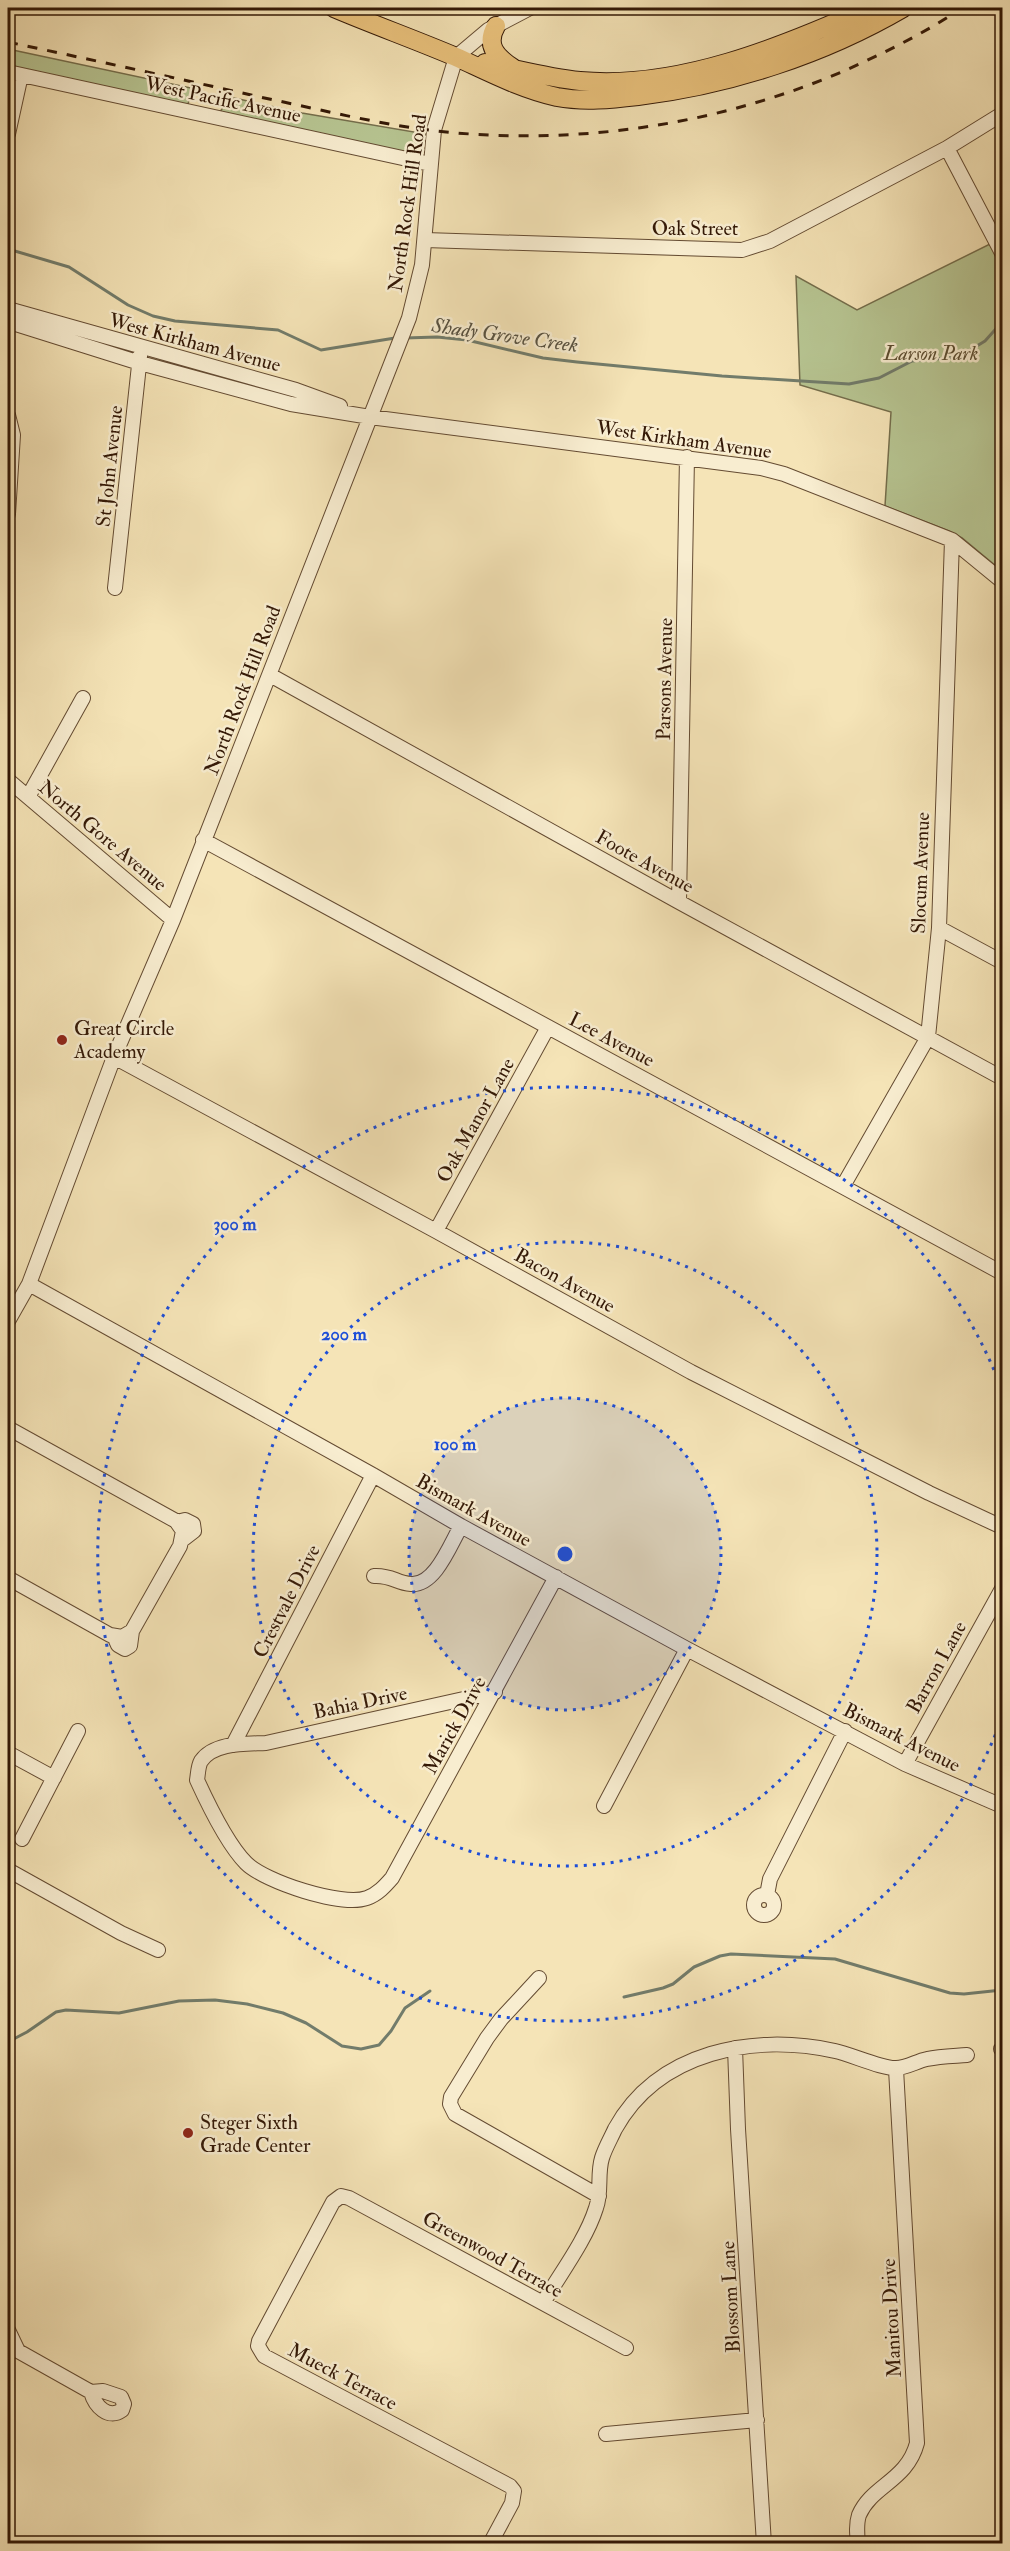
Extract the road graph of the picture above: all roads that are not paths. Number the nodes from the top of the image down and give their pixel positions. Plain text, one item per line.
1 (334, 8) edge
2 (530, 8) edge
3 (868, 8) edge
4 (903, 8) edge
5 (496, 26) junction
6 (456, 57) junction
7 (514, 69) junction
8 (14, 74) edge
9 (1002, 114) edge
10 (8, 134) edge
11 (947, 148) junction
12 (430, 164) junction
13 (425, 240) junction
14 (1002, 253) edge
15 (8, 309) edge
16 (8, 325) edge
17 (141, 348) junction
18 (140, 363) junction
19 (8, 416) edge
20 (370, 417) junction
21 (687, 457) junction
22 (8, 514) edge
23 (952, 540) junction
24 (1002, 581) edge
25 (115, 588) dead end
26 (270, 675) junction
27 (83, 698) dead end
28 (8, 780) edge
29 (28, 797) junction
30 (203, 840) junction
31 (680, 902) junction
32 (173, 920) junction
33 (939, 928) junction
34 (1002, 962) edge
35 (548, 1027) junction
36 (928, 1037) junction
37 (114, 1057) junction
38 (1002, 1078) edge
39 (843, 1186) junction
40 (436, 1231) junction
41 (1002, 1273) edge
42 (29, 1284) junction
43 (8, 1322) edge
44 (8, 1428) edge
45 (373, 1475) junction
46 (461, 1526) junction
47 (1002, 1527) edge
48 (374, 1576) dead end
49 (556, 1577) junction
50 (8, 1578) edge
51 (1002, 1589) edge
52 (998, 1604) edge
53 (687, 1649) junction
54 (495, 1692) junction
55 (78, 1731) dead end
56 (845, 1731) junction
57 (233, 1745) junction
58 (8, 1754) edge
59 (905, 1764) junction
60 (54, 1778) junction
61 (604, 1806) dead end
62 (1002, 1806) edge
63 (22, 1839) dead end
64 (8, 1870) edge
65 (767, 1895) dead end
66 (158, 1950) dead end
67 (539, 1978) dead end
68 (735, 2048) junction
69 (967, 2055) dead end
70 (896, 2068) junction
71 (341, 2196) joint
72 (599, 2196) junction
73 (543, 2303) junction
74 (8, 2330) edge
75 (11, 2348) edge
76 (626, 2348) dead end
77 (91, 2392) dead end
78 (757, 2420) junction
79 (606, 2434) dead end
80 (490, 2544) edge
81 (764, 2544) edge
82 (858, 2544) edge

1 - 6 main road
2 - 5 street
3 - 7 main road
4 - 6 main road
5 - 6 street
5 - 7 main road
6 - 7 main road
6 - 12 street, North Rock Hill Road
8 - 10 street
8 - 12 street, West Pacific Avenue
9 - 11 street, Oak Street
11 - 13 street, Oak Street
11 - 14 street
12 - 13 street, North Rock Hill Road
13 - 20 street, North Rock Hill Road
15 - 17 street, West Kirkham Avenue
16 - 18 street, West Kirkham Avenue
17 - 18 street, St John Avenue
17 - 20 street, West Kirkham Avenue
18 - 20 street, West Kirkham Avenue
18 - 25 street, St John Avenue
19 - 22 street
20 - 21 street, West Kirkham Avenue
20 - 26 street, North Rock Hill Road
21 - 23 street, West Kirkham Avenue
21 - 31 street, Parsons Avenue
23 - 24 street, West Kirkham Avenue
23 - 33 street, Slocum Avenue
26 - 30 street, North Rock Hill Road
26 - 31 street, Foote Avenue
27 - 29 street
28 - 29 street, North Gore Avenue
29 - 32 street, North Gore Avenue
30 - 32 street, North Rock Hill Road
30 - 35 street, Lee Avenue
31 - 36 street, Foote Avenue
32 - 37 street, North Rock Hill Road
33 - 34 street
33 - 36 street, Slocum Avenue
35 - 39 street, Lee Avenue
35 - 40 street, Oak Manor Lane
36 - 38 street, Foote Avenue
36 - 39 street, Slocum Avenue
37 - 40 street, Bacon Avenue
37 - 42 street, North Rock Hill Road
39 - 41 street, Lee Avenue
40 - 47 street, Bacon Avenue
42 - 43 street, North Rock Hill Road
42 - 45 street, Bismark Avenue
44 - 50 street
45 - 46 street, Bismark Avenue
45 - 57 street, Crestvale Drive
46 - 48 street
46 - 49 street, Bismark Avenue
49 - 53 street, Bismark Avenue
49 - 54 street, Marick Drive
51 - 52 street, Barron Lane
52 - 59 street, Barron Lane
53 - 56 street, Bismark Avenue
53 - 61 street
54 - 57 street, Bahia Drive
54 - 57 street, Marick Drive
55 - 60 street
56 - 59 street, Bismark Avenue
56 - 65 street
58 - 60 street
59 - 62 street, Bismark Avenue
60 - 63 street
64 - 66 street
67 - 72 street
68 - 70 street
68 - 72 street
68 - 78 street, Blossom Lane
69 - 70 street
70 - 82 street, Manitou Drive
71 - 73 street, Greenwood Terrace
71 - 80 street, Mueck Terrace
72 - 73 street
73 - 76 street, Greenwood Terrace
74 - 75 street
75 - 77 street
78 - 79 street
78 - 81 street, Blossom Lane

